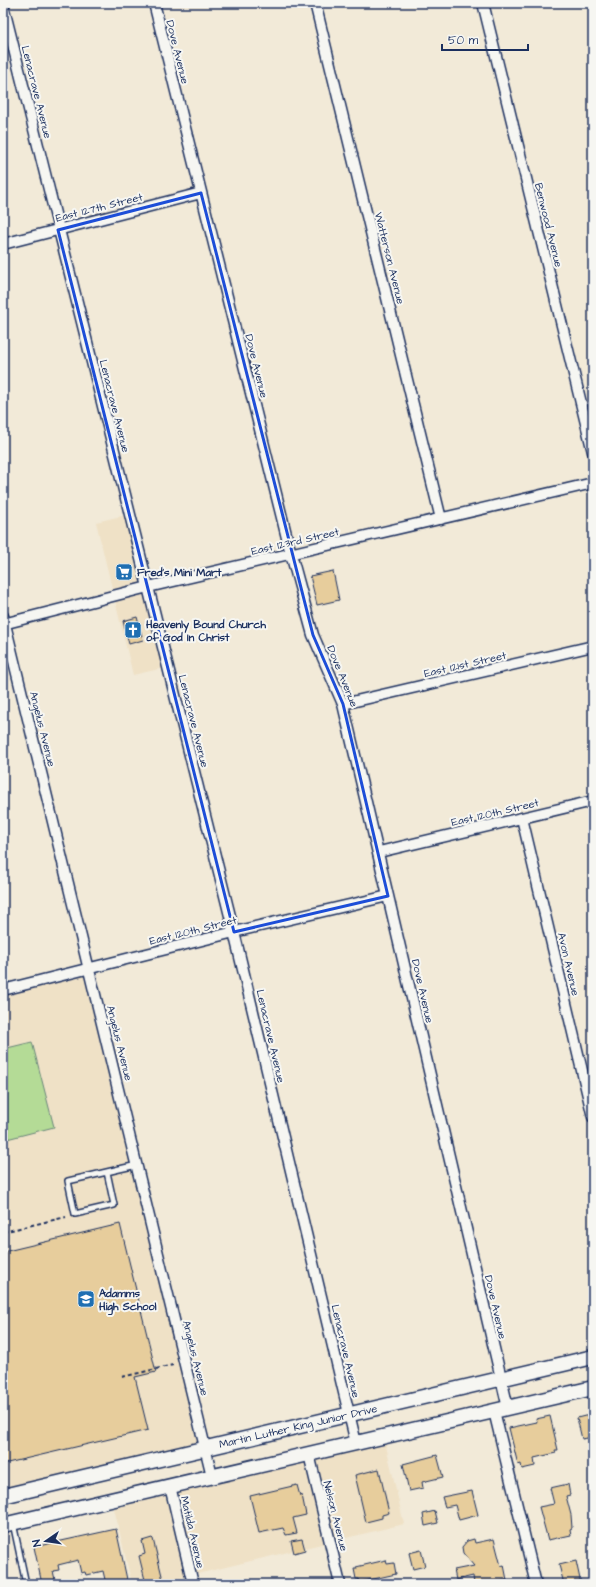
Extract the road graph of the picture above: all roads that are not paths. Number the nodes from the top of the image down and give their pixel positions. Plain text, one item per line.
1 (154, 3) edge
2 (315, 3) edge
3 (483, 3) edge
4 (3, 6) edge
5 (201, 193) junction
6 (58, 230) junction
7 (3, 244) edge
8 (593, 452) edge
9 (593, 483) edge
10 (441, 520) junction
11 (291, 554) junction
12 (148, 587) junction
13 (4, 621) edge
14 (593, 646) edge
15 (343, 704) junction
16 (593, 801) edge
17 (522, 818) junction
18 (379, 852) junction
19 (388, 896) junction
20 (234, 932) junction
21 (89, 968) junction
22 (3, 990) edge
23 (593, 1117) edge
24 (137, 1165) junction
25 (107, 1172) junction
26 (593, 1357) edge
27 (501, 1378) junction
28 (593, 1388) edge
29 (501, 1410) junction
30 (349, 1414) junction
31 (356, 1443) junction
32 (205, 1448) junction
33 (309, 1454) junction
34 (212, 1476) junction
35 (170, 1486) junction
36 (3, 1496) edge
37 (8, 1524) edge
38 (26, 1584) edge
39 (193, 1584) edge
40 (340, 1584) edge
41 (536, 1584) edge

1 - 5 street, Dove Avenue
2 - 10 street, Watterson Avenue
3 - 8 street, Benwood Avenue
4 - 6 street, Lenacrave Avenue
5 - 6 street, East 127th Street
5 - 11 street, Dove Avenue
6 - 7 street, East 127th Street
6 - 12 street, Lenacrave Avenue
9 - 10 street, East 123rd Street
10 - 11 street, East 123rd Street
11 - 12 street, East 123rd Street
11 - 15 street, Dove Avenue
12 - 13 street, East 123rd Street
12 - 20 street, Lenacrave Avenue
13 - 21 street, Angelus Avenue
14 - 15 street, East 121st Street
15 - 18 street, Dove Avenue
16 - 17 street, East 120th Street
17 - 18 street, East 120th Street
17 - 23 street, Avon Avenue
18 - 19 street, Dove Avenue
19 - 20 street, East 120th Street
19 - 27 street, Dove Avenue
20 - 21 street, East 120th Street
20 - 30 street, Lenacrave Avenue
21 - 22 street, East 120th Street
21 - 24 street, Angelus Avenue
24 - 25 lane
24 - 32 street, Angelus Avenue
25 - 25 lane
26 - 27 main road, Martin Luther King Junior Drive
27 - 29 street, Dove Avenue
27 - 30 main road, Martin Luther King Junior Drive
28 - 29 main road
29 - 31 main road
29 - 41 street, Dove Avenue
30 - 31 street, Lenacrave Avenue
30 - 32 main road, Martin Luther King Junior Drive
31 - 33 main road
32 - 34 street, Angelus Avenue
32 - 36 main road, Martin Luther King Junior Drive
33 - 34 main road
33 - 40 street, Nelson Avenue
34 - 35 main road
35 - 37 main road
35 - 39 street, Matilda Avenue
37 - 38 lane

